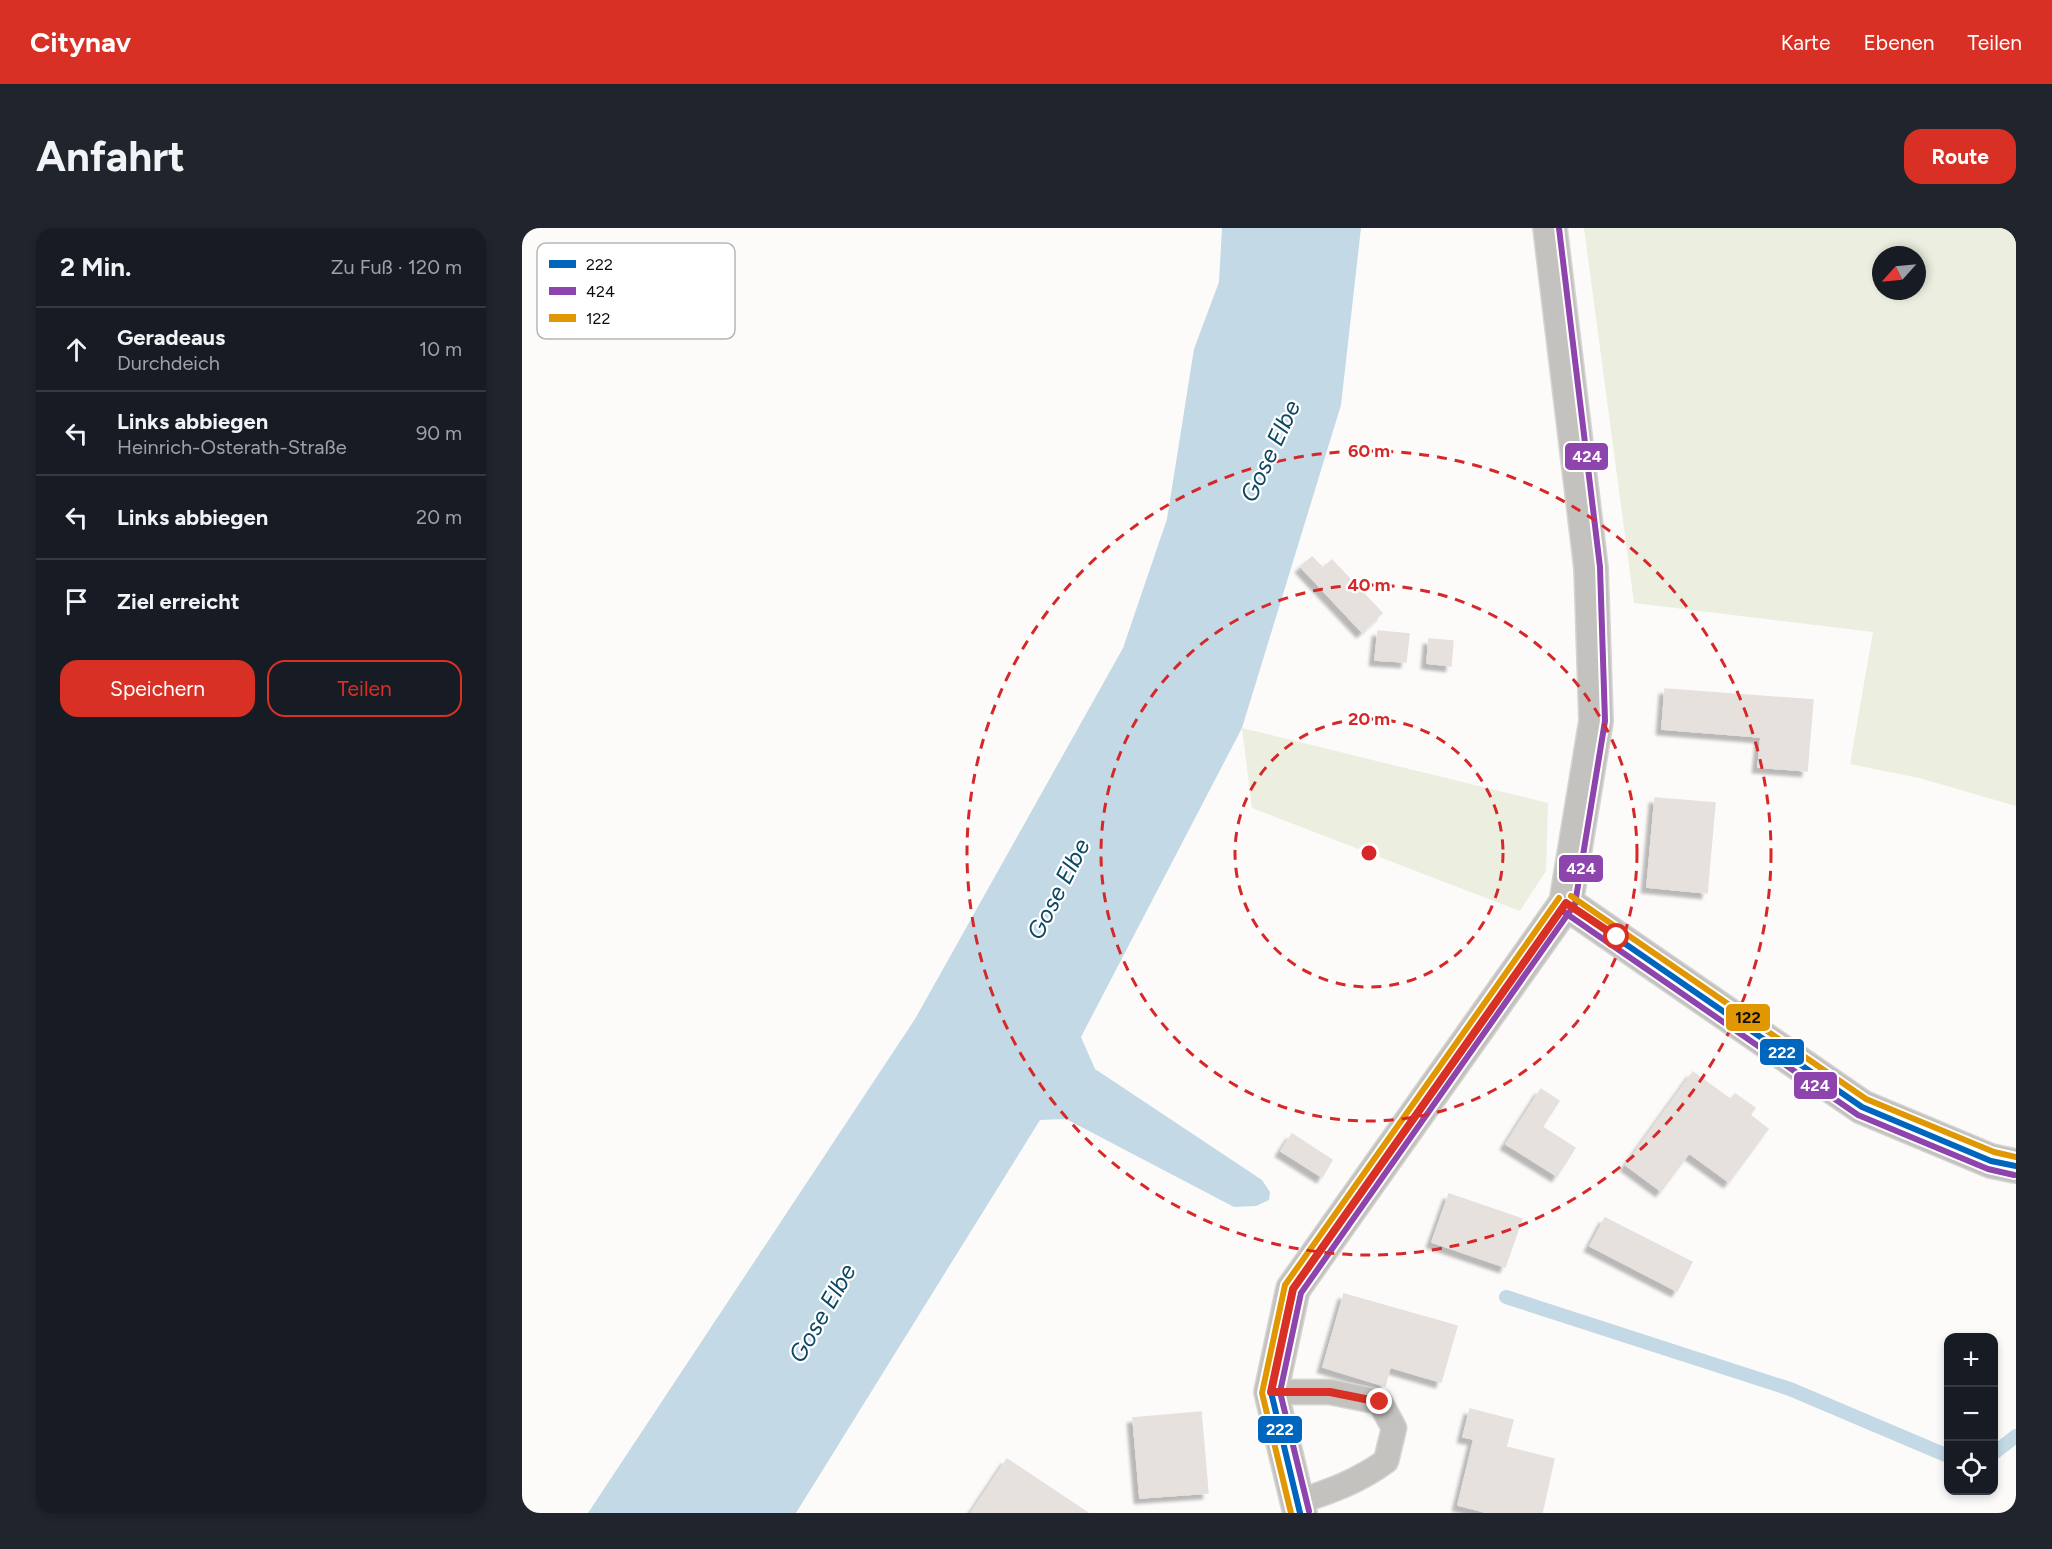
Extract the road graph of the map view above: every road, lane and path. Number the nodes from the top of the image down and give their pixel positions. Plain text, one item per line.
1 (1550, 228) edge
2 (1566, 903) junction
3 (2016, 1166) edge
4 (1271, 1392) junction
5 (1299, 1508) edge

1 - 2 street
2 - 3 street
2 - 4 street
4 - 5 street
4 - 5 lane

